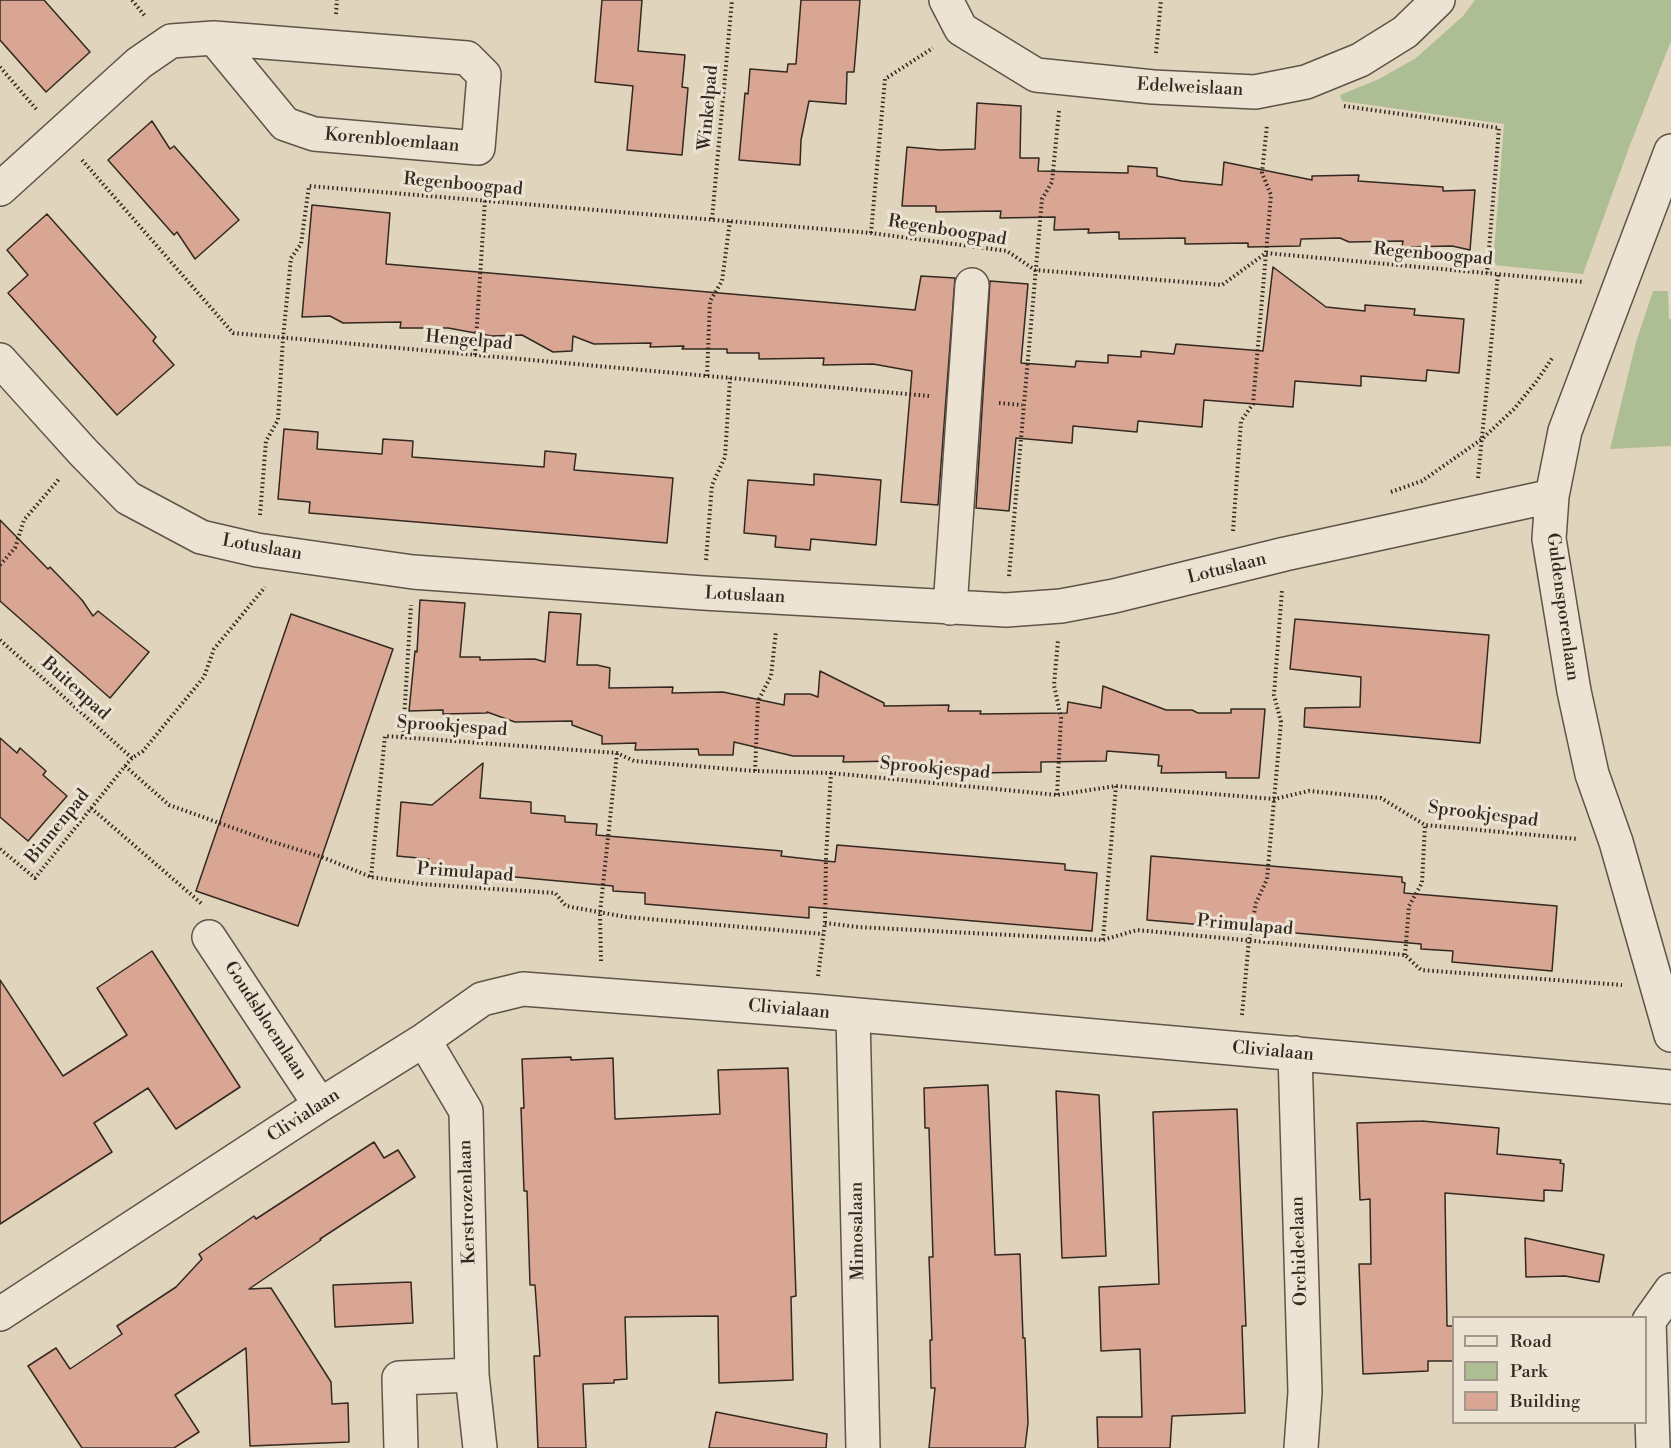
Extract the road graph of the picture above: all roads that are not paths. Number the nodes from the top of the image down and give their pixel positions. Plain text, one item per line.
1 (946, 0) edge
2 (1438, 0) edge
3 (214, 38) junction
4 (1671, 151) edge
5 (0, 189) edge
6 (972, 285) dead end
7 (0, 360) edge
8 (1552, 496) junction
9 (950, 608) junction
10 (209, 937) road end
11 (853, 1015) junction
12 (1671, 1035) edge
13 (424, 1040) junction
14 (1295, 1053) junction
15 (1671, 1088) edge
16 (320, 1105) junction
17 (1671, 1290) edge
18 (0, 1314) edge
19 (472, 1375) junction
20 (401, 1448) edge
21 (480, 1448) edge
22 (863, 1448) edge
23 (1301, 1448) edge
24 (1653, 1448) edge

1 - 2 street, Edelweislaan
3 - 3 street, Korenbloemlaan
3 - 5 street, Korenbloemlaan
4 - 8 street, Guldensporenlaan
6 - 9 street
7 - 9 street, Lotuslaan
8 - 9 street, Lotuslaan
8 - 12 street, Guldensporenlaan
10 - 16 street, Goudsbloemlaan
11 - 13 street, Clivialaan
11 - 14 street, Clivialaan
11 - 22 street, Mimosalaan
13 - 16 street, Clivialaan
13 - 19 street, Kerstrozenlaan
14 - 15 street, Clivialaan
14 - 23 street, Orchideelaan
16 - 18 street, Clivialaan
17 - 24 street
19 - 20 street
19 - 21 street, Kerstrozenlaan

